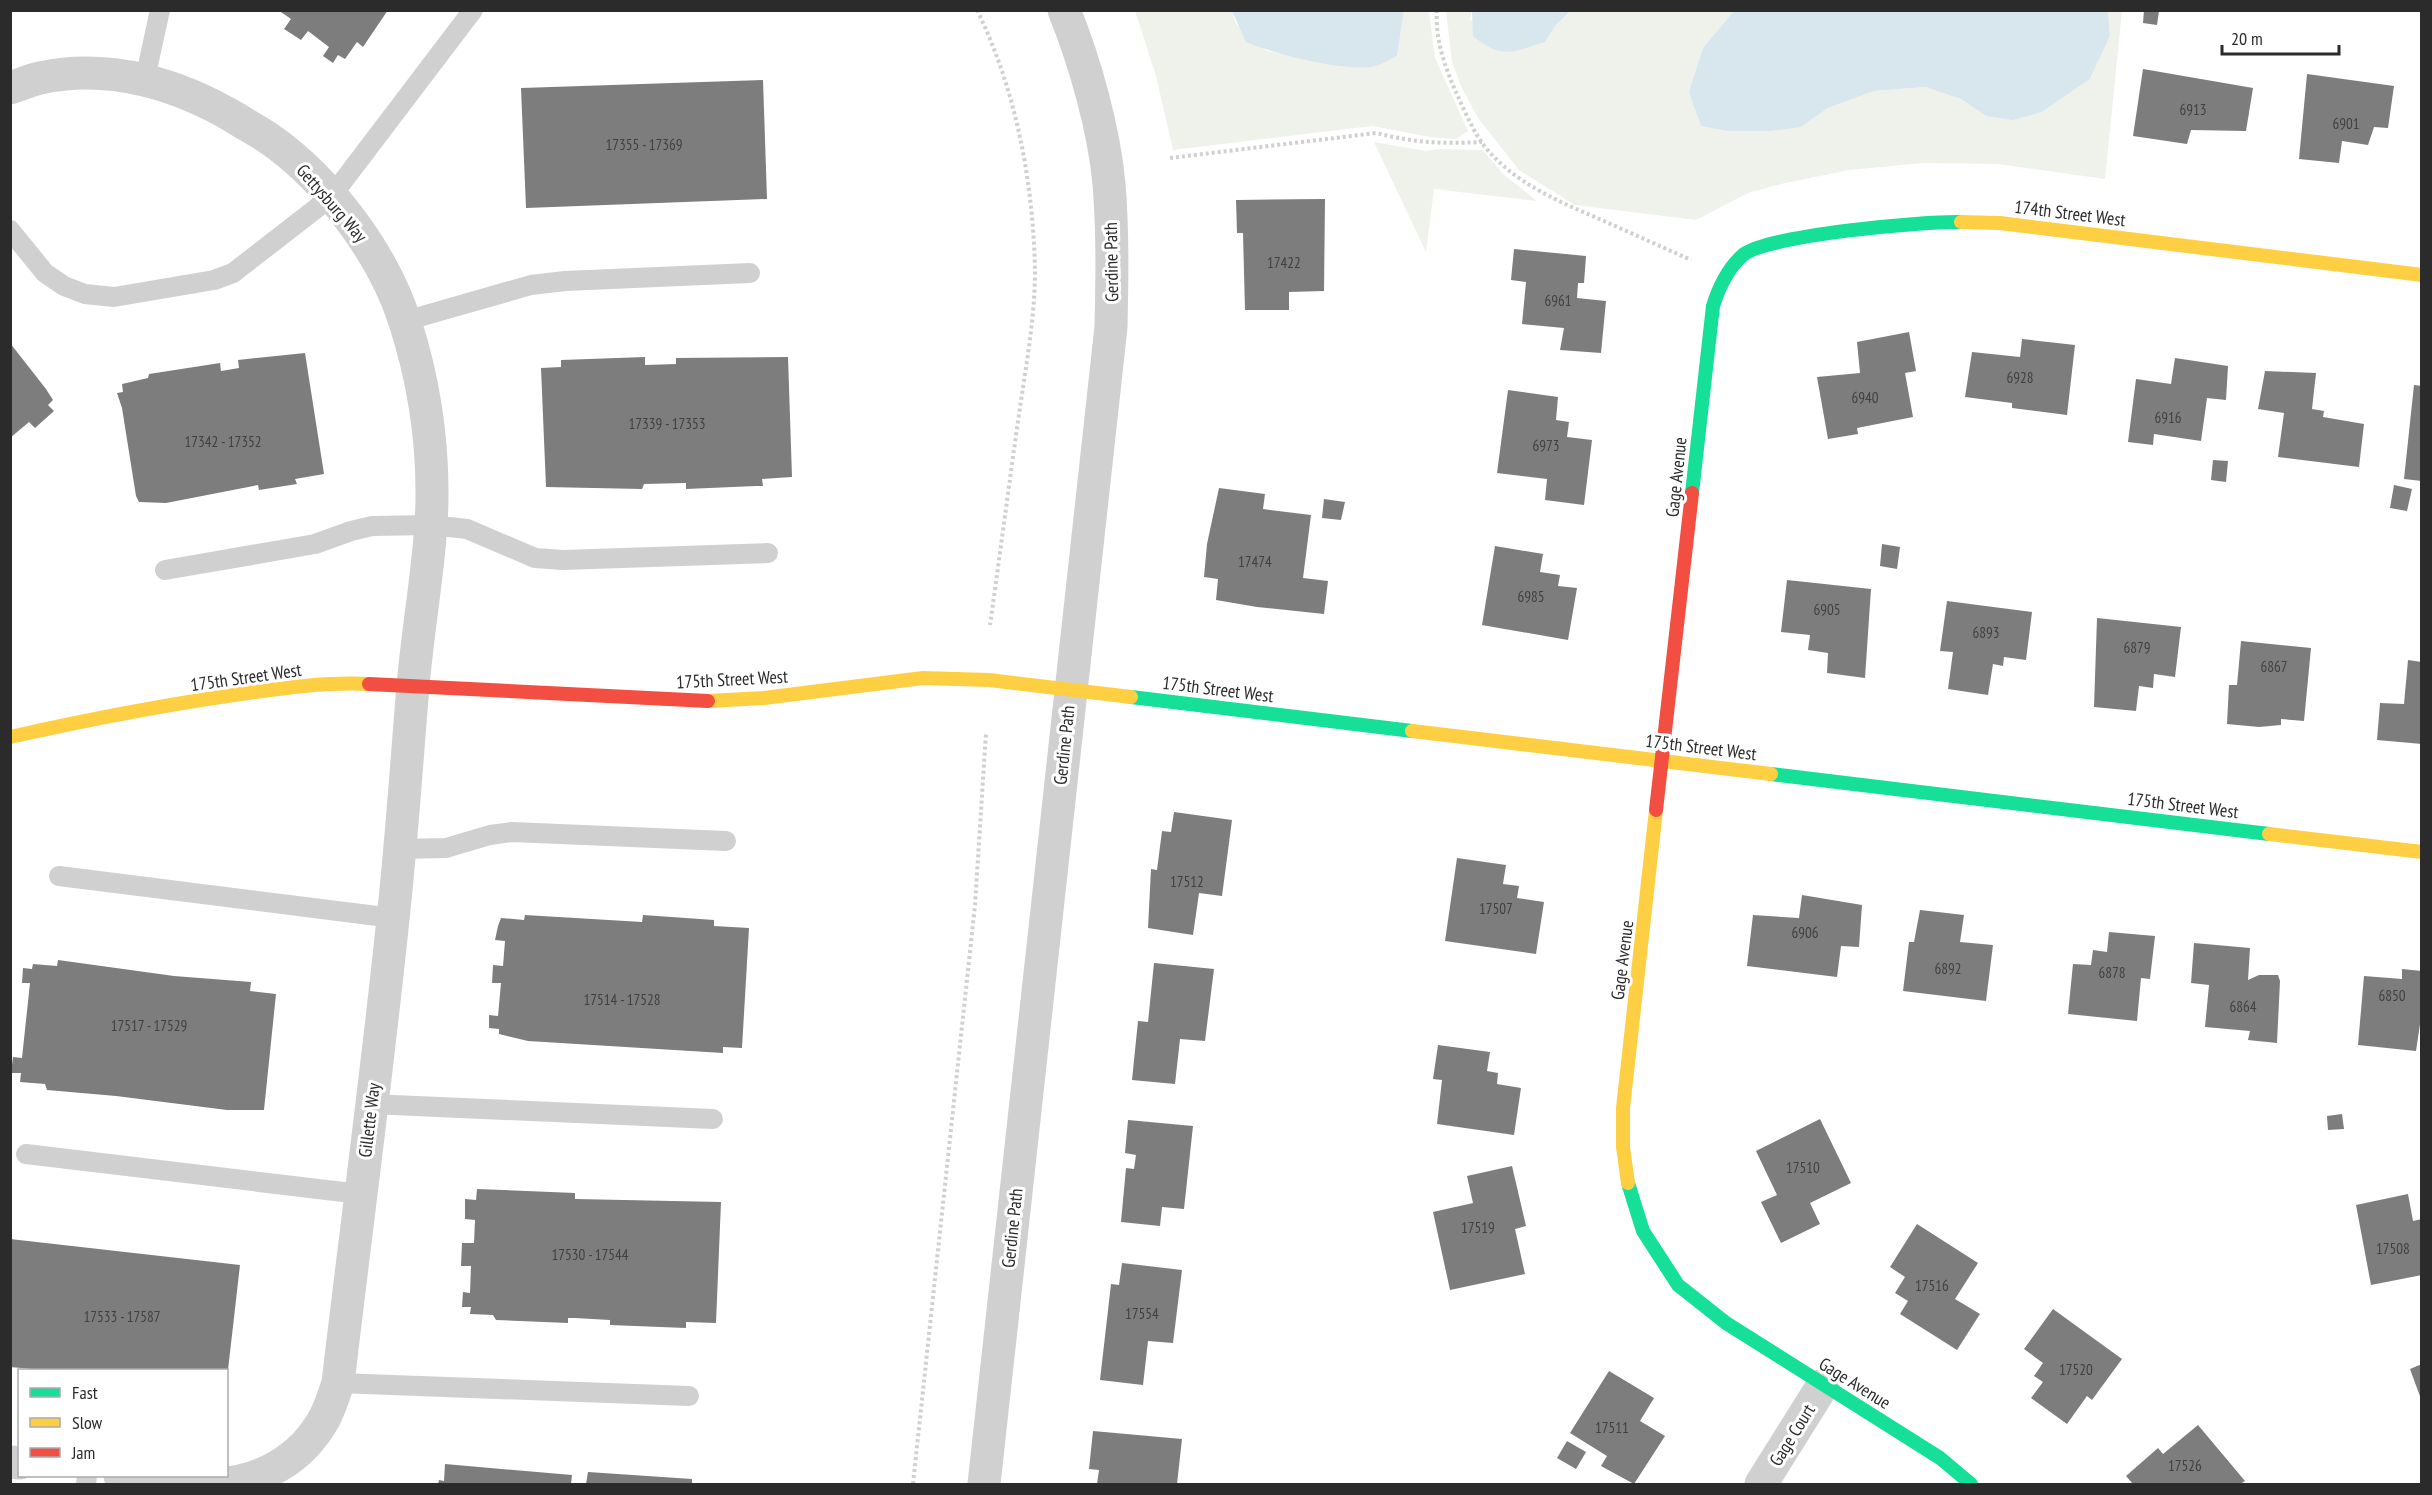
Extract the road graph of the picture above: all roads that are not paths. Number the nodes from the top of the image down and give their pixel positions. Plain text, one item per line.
1 (160, 10) edge
2 (473, 10) edge
3 (1064, 10) edge
4 (146, 79) junction
5 (10, 88) edge
6 (332, 197) junction
7 (10, 230) edge
8 (750, 273) dead end
9 (1725, 275) joint
10 (2421, 275) edge
11 (405, 321) junction
12 (431, 525) junction
13 (768, 553) dead end
14 (165, 570) dead end
15 (413, 687) junction
16 (1070, 689) junction
17 (10, 737) edge
18 (1663, 761) junction
19 (726, 841) dead end
20 (399, 849) junction
21 (2421, 852) edge
22 (59, 876) dead end
23 (393, 918) junction
24 (370, 1104) junction
25 (713, 1119) dead end
26 (26, 1154) dead end
27 (360, 1194) junction
28 (338, 1383) junction
29 (1823, 1384) junction
30 (690, 1396) dead end
31 (128, 1477) edge
32 (280, 1477) edge
33 (194, 1485) edge
34 (217, 1485) edge
35 (984, 1485) edge
36 (1761, 1485) edge
37 (1971, 1485) edge

1 - 4 lane
2 - 6 lane
3 - 16 street, Gerdine Path
4 - 5 street, Gettysburg Way
4 - 6 street, Gettysburg Way
6 - 7 lane
6 - 11 street, Gettysburg Way
8 - 11 lane
9 - 10 street, 174th Street West
9 - 18 street, Gage Avenue
11 - 12 street, Gettysburg Way
12 - 13 lane
12 - 14 lane
12 - 15 street, Gettysburg Way
15 - 16 street, 175th Street West
15 - 17 street, 175th Street West
15 - 20 street, Gillette Way
16 - 18 street, 175th Street West
16 - 35 street, Gerdine Path
18 - 21 street, 175th Street West
18 - 29 street, Gage Avenue
19 - 20 lane
20 - 23 street, Gillette Way
22 - 23 lane
23 - 24 street, Gillette Way
24 - 25 lane
24 - 27 street, Gillette Way
26 - 27 lane
27 - 28 street, Gillette Way
28 - 30 lane
28 - 32 street, Gillette Way
29 - 36 street, Gage Court
29 - 37 street, Gage Avenue
31 - 33 street
32 - 34 street, Gillette Way

